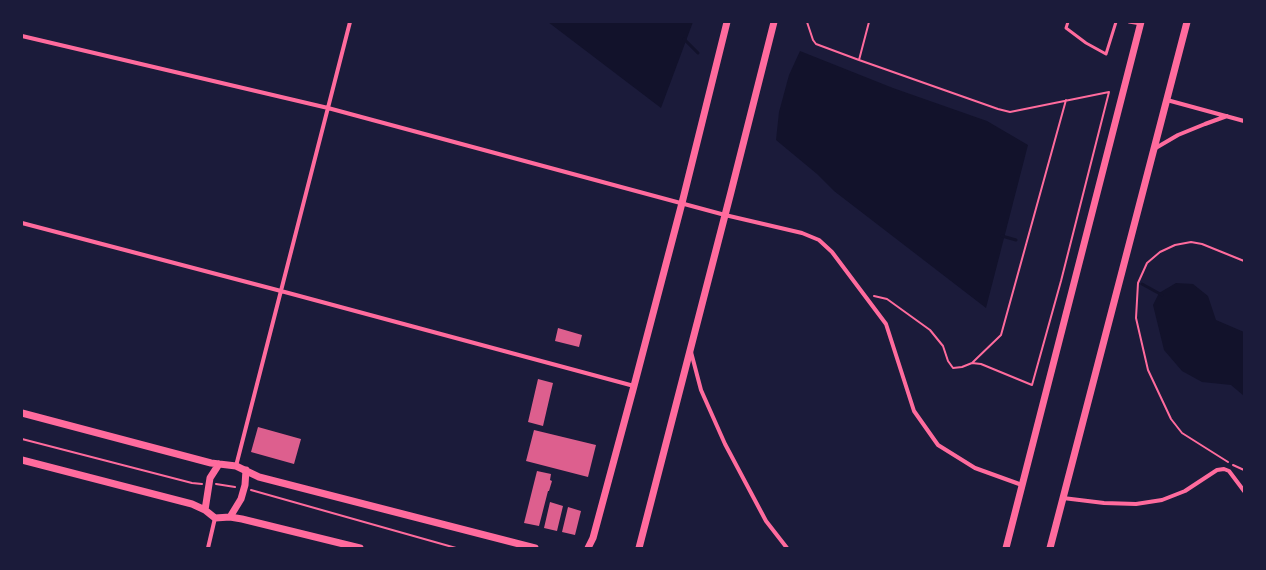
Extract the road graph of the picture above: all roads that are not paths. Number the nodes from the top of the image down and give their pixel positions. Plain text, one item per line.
1 (350, 22) edge
2 (727, 22) edge
3 (774, 22) edge
4 (1068, 22) edge
5 (1116, 22) edge
6 (1129, 22) edge
7 (1187, 22) edge
8 (1141, 23) edge
9 (22, 36) edge
10 (1167, 100) junction
11 (328, 108) junction
12 (1228, 116) junction
13 (1244, 121) edge
14 (1154, 150) junction
15 (682, 202) junction
16 (726, 215) junction
17 (22, 223) edge
18 (281, 291) junction
19 (690, 349) junction
20 (634, 386) junction
21 (22, 413) edge
22 (22, 460) edge
23 (219, 464) junction
24 (236, 466) junction
25 (246, 470) junction
26 (1022, 485) junction
27 (1244, 490) edge
28 (1063, 498) junction
29 (204, 510) junction
30 (230, 517) junction
31 (215, 518) junction
32 (208, 548) edge
33 (360, 548) edge
34 (535, 548) edge
35 (588, 548) edge
36 (639, 548) edge
37 (787, 548) edge
38 (1006, 548) edge
39 (1050, 548) edge

1 - 11 street
2 - 15 street
3 - 16 street
4 - 5 lane
6 - 8 lane
7 - 10 street
8 - 26 street
9 - 11 street
10 - 12 street
10 - 14 street
11 - 15 street
11 - 18 street
12 - 13 street
12 - 14 street
14 - 28 street
15 - 16 street
15 - 20 street
16 - 19 street
16 - 26 street
17 - 18 street
18 - 20 street
18 - 24 street
19 - 36 street
19 - 37 street
20 - 35 street
21 - 23 street
22 - 29 street
23 - 24 street
23 - 29 street
24 - 25 street
25 - 30 street
25 - 34 street
26 - 38 street
27 - 28 street
28 - 39 street
29 - 31 street
30 - 31 street
30 - 33 street
31 - 32 street

